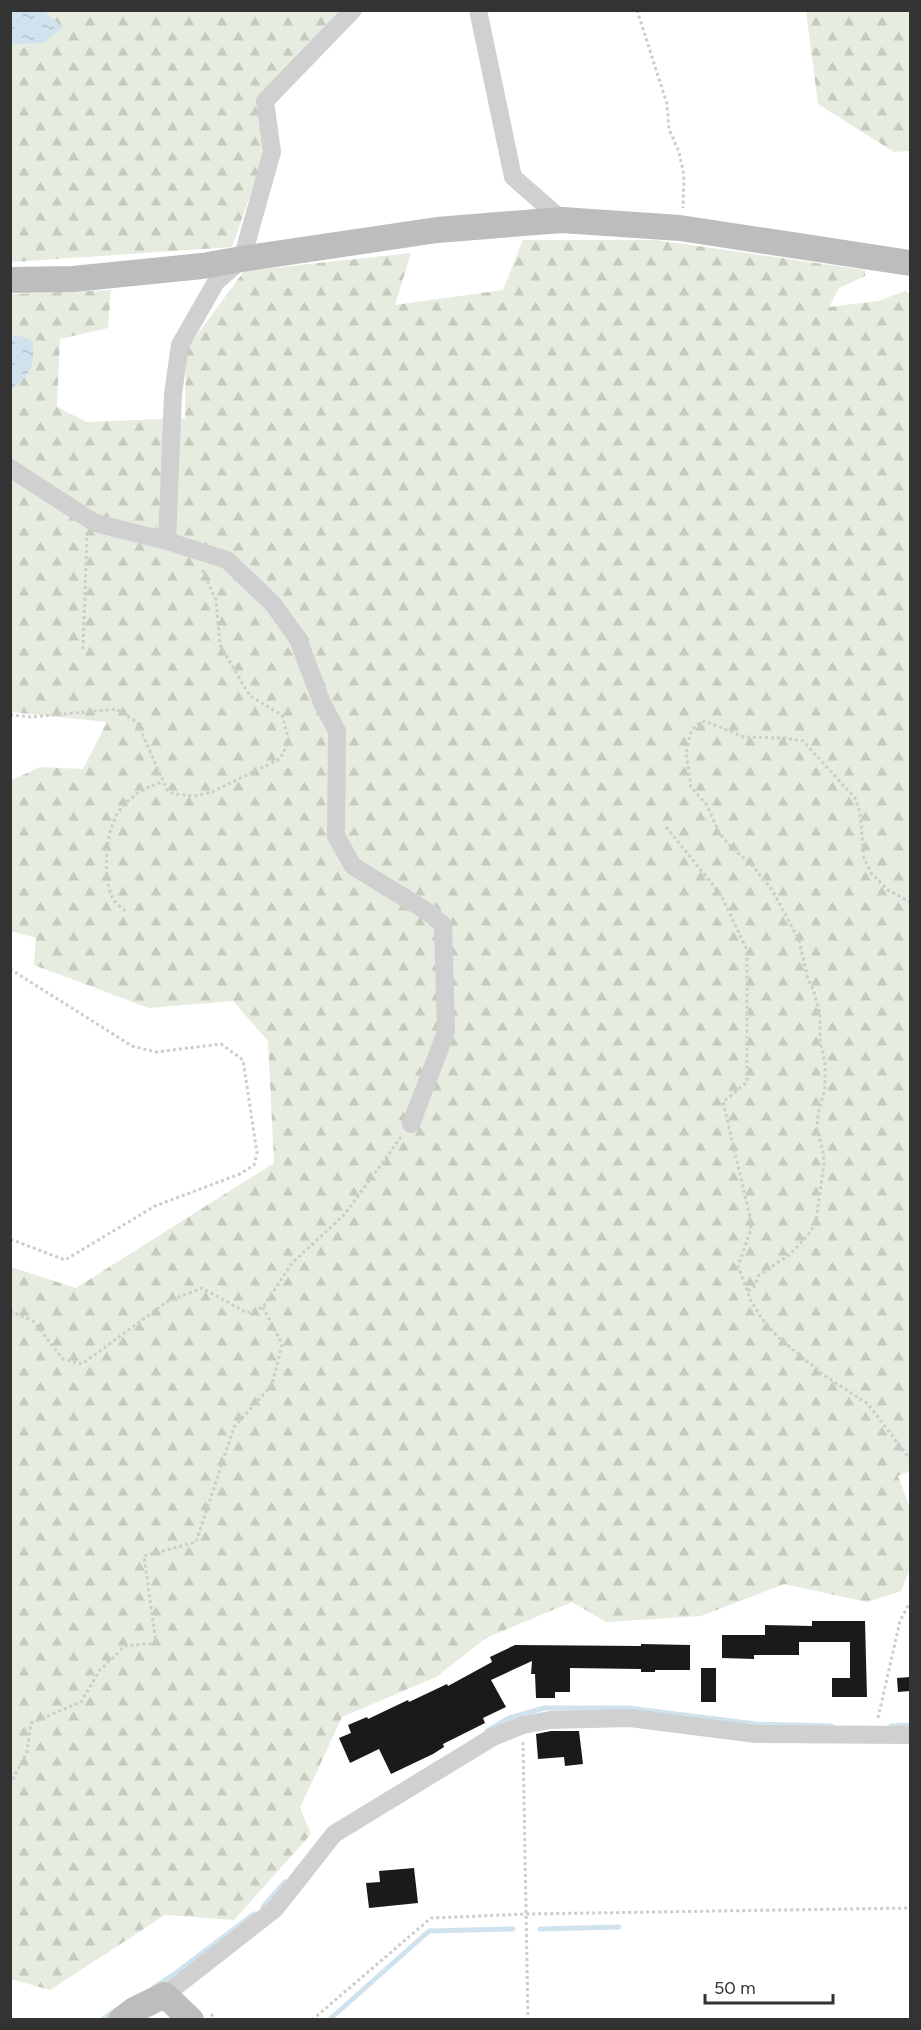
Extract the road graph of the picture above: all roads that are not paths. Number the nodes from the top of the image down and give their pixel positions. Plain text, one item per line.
1 (353, 10) edge
2 (478, 10) edge
3 (562, 220) junction
4 (242, 258) junction
5 (910, 263) edge
6 (10, 280) edge
7 (10, 468) edge
8 (167, 541) junction
9 (411, 1124) road end
10 (910, 1735) edge
11 (165, 1995) junction
12 (121, 2019) edge
13 (191, 2019) edge

1 - 4 street
2 - 3 street
3 - 4 street
3 - 5 street
4 - 6 street
4 - 8 street
7 - 8 street
8 - 9 street
10 - 11 street
11 - 12 street
11 - 13 street

